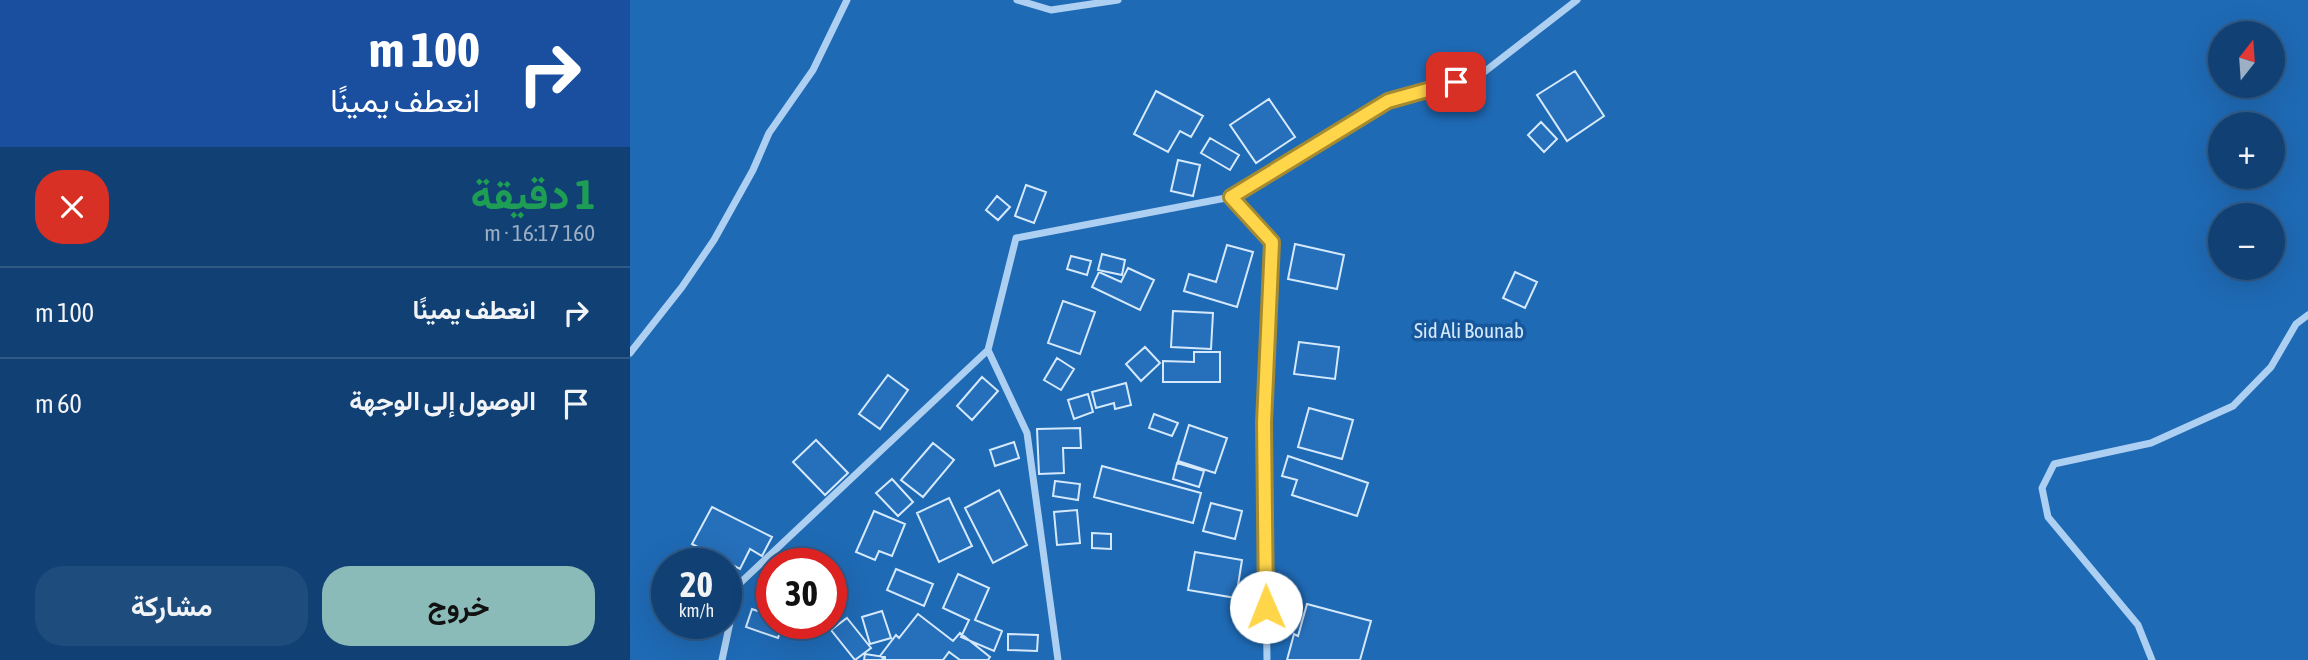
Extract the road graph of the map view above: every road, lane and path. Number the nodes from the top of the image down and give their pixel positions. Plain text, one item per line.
1 (847, 0) edge
2 (1017, 0) edge
3 (1118, 0) edge
4 (1577, 0) edge
5 (1231, 197) junction
6 (2308, 315) edge
7 (988, 350) junction
8 (630, 354) edge
9 (722, 660) edge
10 (1058, 660) edge
11 (1267, 660) edge
12 (2152, 660) edge

1 - 8 street
2 - 3 street
4 - 5 street
5 - 7 street
5 - 11 street
6 - 12 street
7 - 9 street
7 - 10 street

